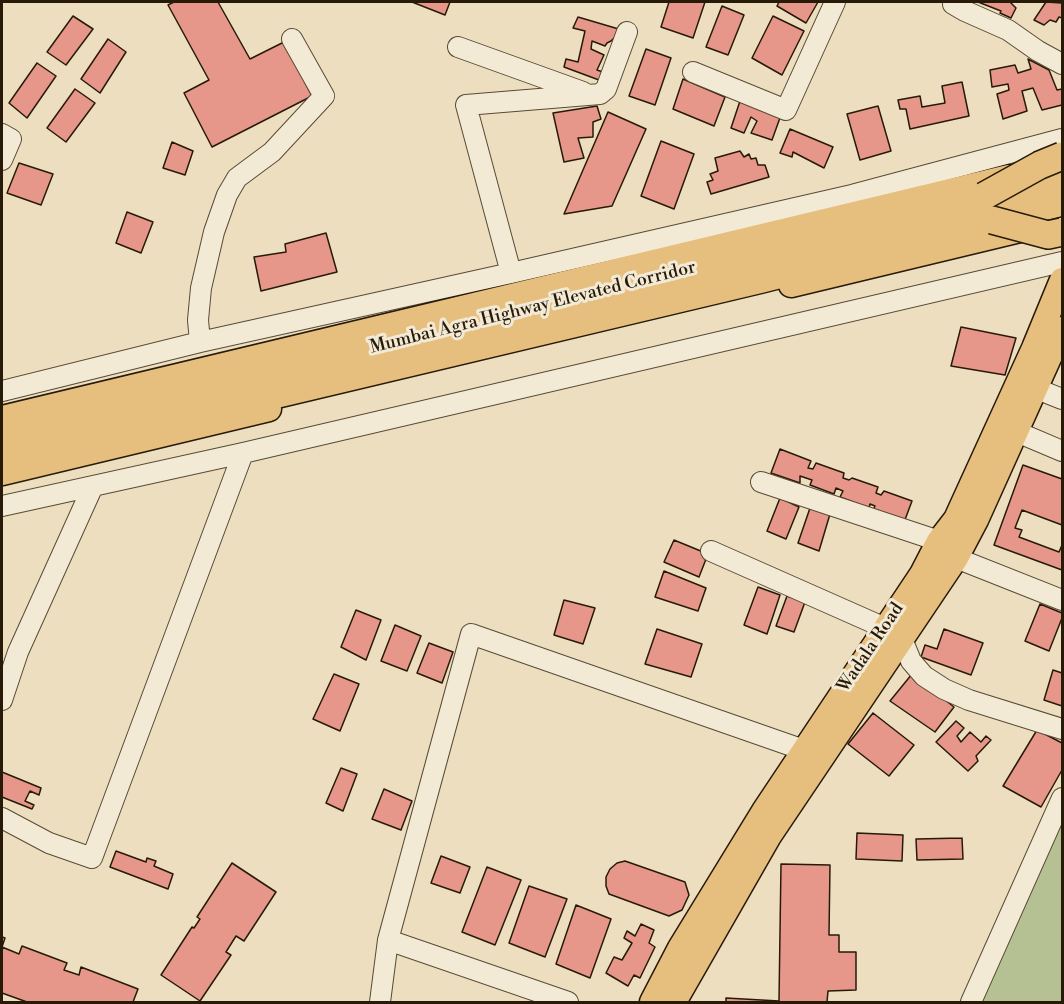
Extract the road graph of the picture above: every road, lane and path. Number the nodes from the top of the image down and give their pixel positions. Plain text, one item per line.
1 (835, 2) edge
2 (953, 2) edge
3 (627, 32) dead end
4 (292, 39) dead end
5 (458, 47) dead end
6 (1062, 64) edge
7 (693, 72) dead end
8 (591, 95) junction
9 (2, 134) edge
10 (1062, 139) edge
11 (1062, 156) edge
12 (2, 160) edge
13 (1062, 164) edge
14 (1062, 177) edge
15 (1062, 202) edge
16 (988, 208) junction
17 (1062, 220) edge
18 (1062, 232) edge
19 (1062, 262) edge
20 (511, 273) junction
21 (1062, 280) edge
22 (1062, 329) edge
23 (200, 342) junction
24 (1036, 389) junction
25 (2, 391) edge
26 (1062, 399) edge
27 (2, 418) edge
28 (1017, 432) junction
29 (2, 433) edge
30 (1062, 451) edge
31 (243, 453) junction
32 (2, 456) edge
33 (2, 473) edge
34 (760, 482) dead end
35 (93, 486) junction
36 (2, 506) edge
37 (947, 550) junction
38 (711, 551) dead end
39 (1062, 600) edge
40 (894, 633) junction
41 (10, 653) edge
42 (2, 700) edge
43 (1062, 729) edge
44 (813, 753) junction
45 (1062, 798) edge
46 (2, 818) edge
47 (388, 940) junction
48 (380, 1002) edge
49 (568, 1002) edge
50 (652, 1002) edge
51 (674, 1002) edge
52 (971, 1002) edge

1 - 7 street
2 - 6 street
3 - 8 street
4 - 23 street
5 - 8 street
8 - 20 street
9 - 12 street
10 - 20 street
11 - 16 highway, bridge
13 - 27 main road
14 - 16 highway, Mumbai Agra Highway Elevated Corridor, bridge
15 - 16 highway, Mumbai Agra Highway Elevated Corridor
16 - 18 highway, bridge
16 - 29 highway, Mumbai Agra Highway Elevated Corridor
16 - 32 highway, Mumbai Agra Highway Elevated Corridor
17 - 33 main road
19 - 31 street
20 - 23 street
21 - 37 main road, Wadala Road
22 - 24 main road, Wadala Road
23 - 25 street
24 - 26 street
24 - 28 main road, Wadala Road
28 - 30 street
28 - 37 main road, Wadala Road
31 - 35 street
31 - 46 street
34 - 37 street
35 - 36 street
35 - 41 street
37 - 39 street
37 - 40 main road, Wadala Road
38 - 40 street
40 - 43 street
40 - 44 main road, Wadala Road
41 - 42 street
44 - 47 street
44 - 50 main road, Wadala Road
44 - 51 main road, Wadala Road
45 - 52 street
47 - 48 street
47 - 49 street

